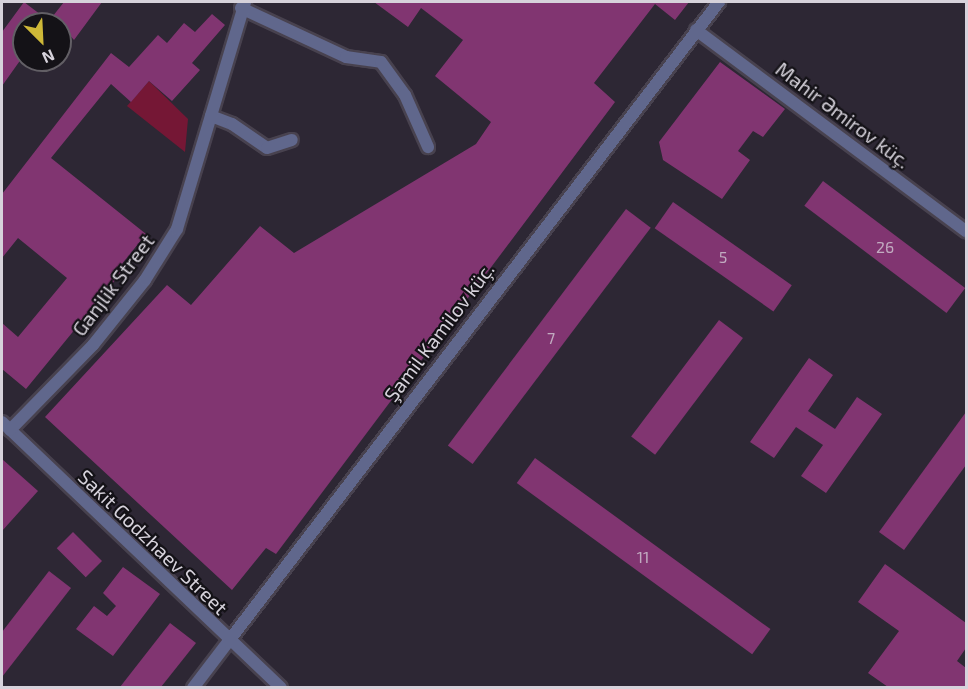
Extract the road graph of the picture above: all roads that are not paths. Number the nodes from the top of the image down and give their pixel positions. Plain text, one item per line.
1 (719, 2) edge
2 (243, 4) edge
3 (696, 30) junction
4 (211, 116) junction
5 (292, 140) dead end
6 (428, 147) dead end
7 (966, 231) edge
8 (6, 426) edge
9 (228, 642) junction
10 (193, 687) edge
11 (281, 687) edge

1 - 3 street, Şamil Kamilov küç.
2 - 4 street, Ganjlik Street
2 - 6 street
3 - 7 street, Mahir Əmirov küç.
3 - 9 street, Şamil Kamilov küç.
4 - 5 street
4 - 8 street, Ganjlik Street
8 - 9 street, Sakit Godzhaev Street
9 - 10 street, Şamil Kamilov küç.
9 - 11 street, Sakit Godzhaev Street

